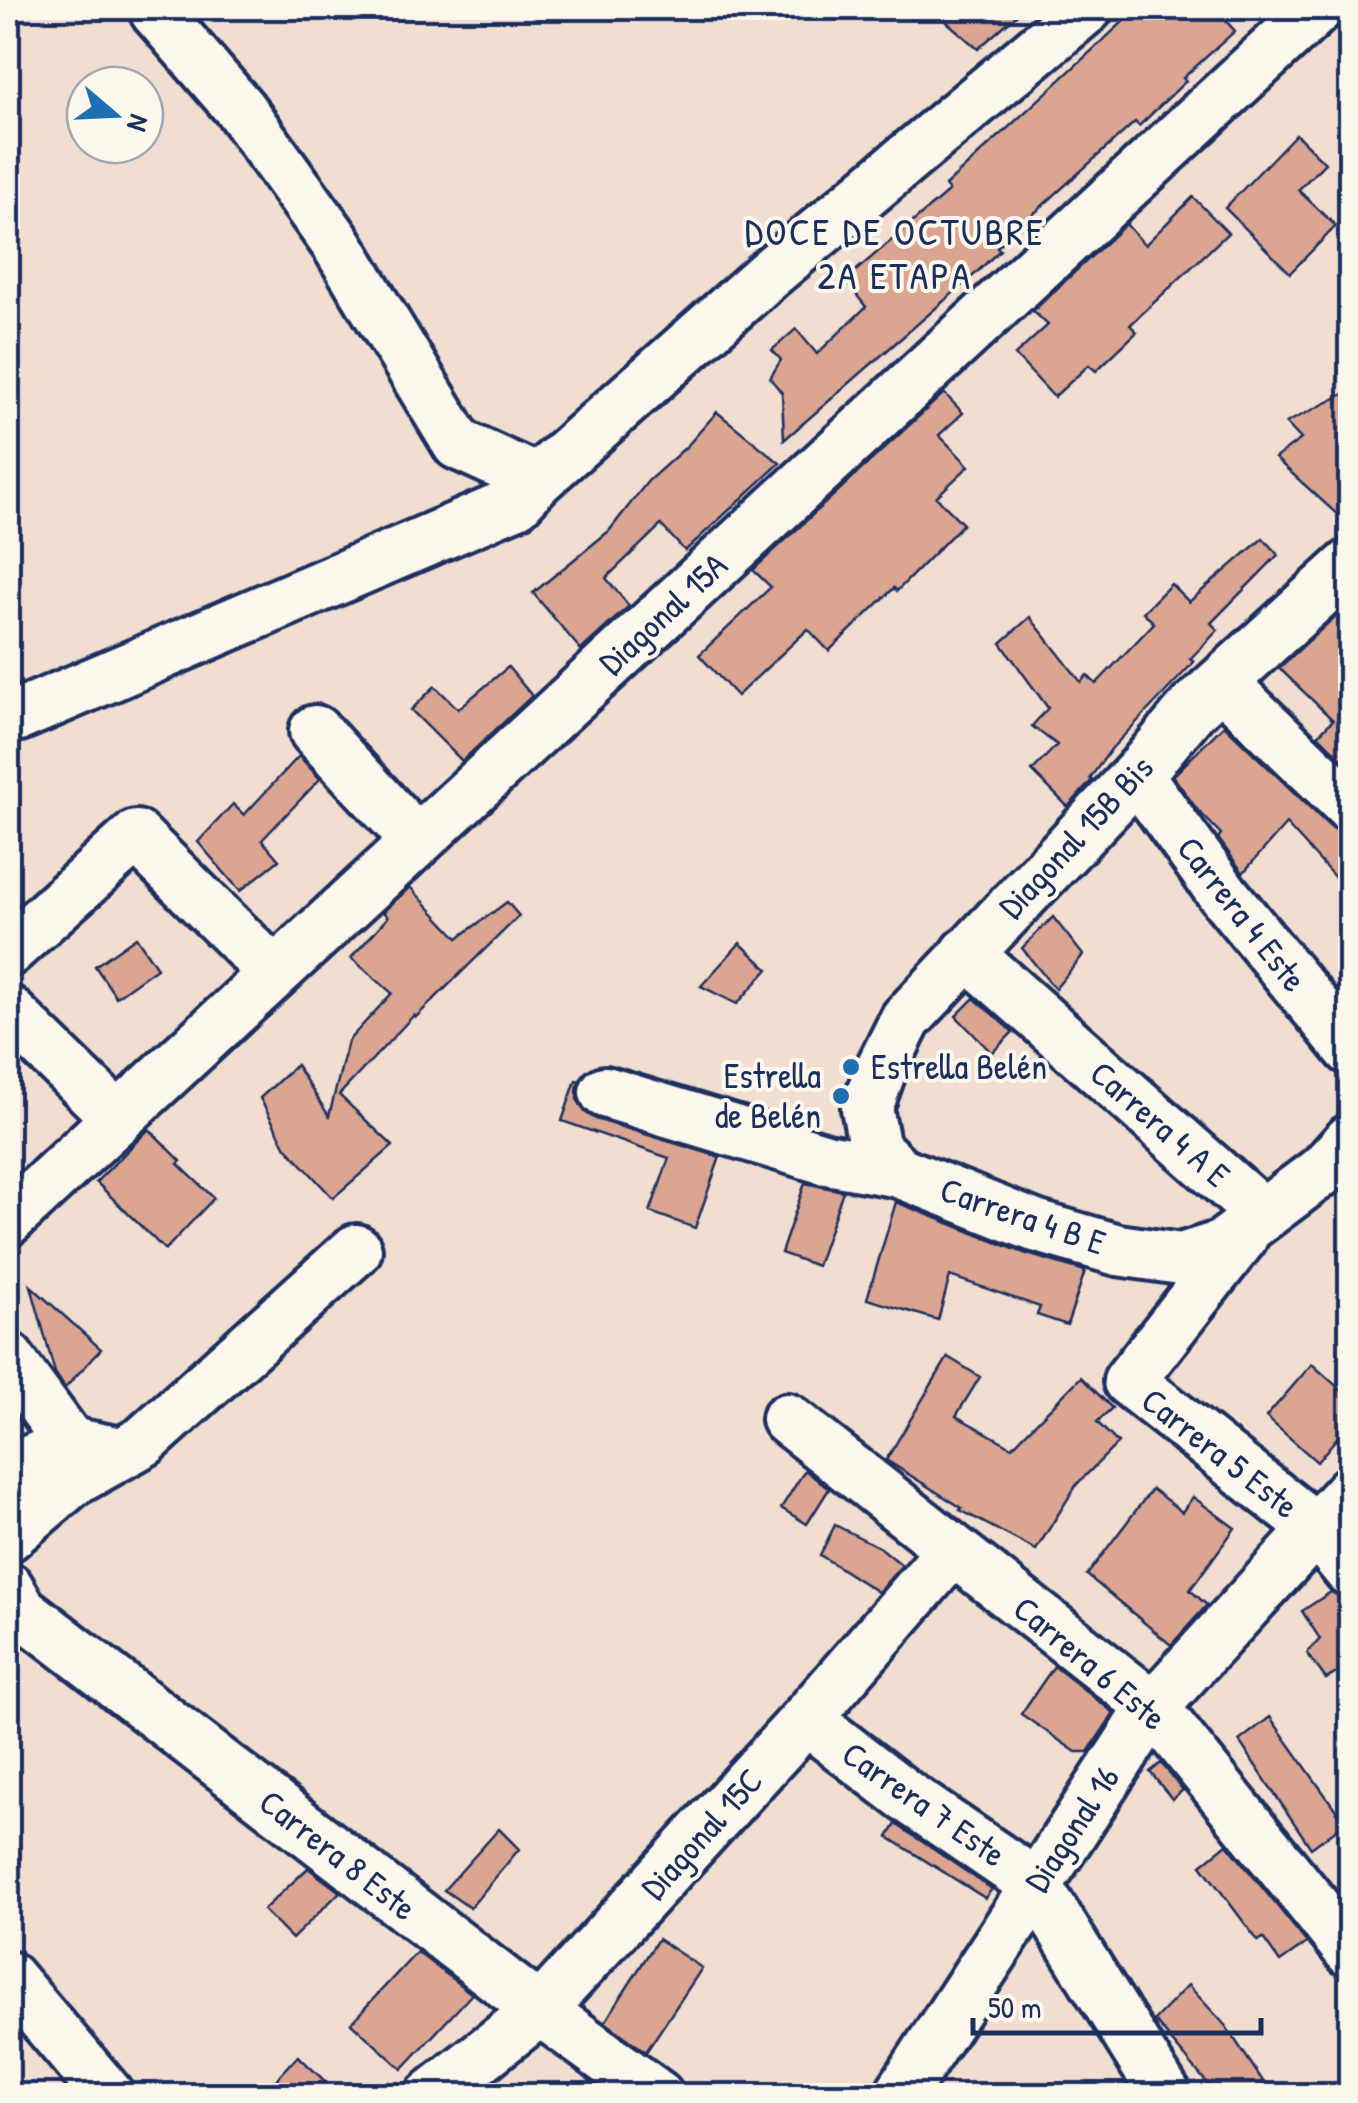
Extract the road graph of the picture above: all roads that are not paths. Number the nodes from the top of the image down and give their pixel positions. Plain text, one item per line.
1 (1087, 8) edge
2 (1318, 8) edge
3 (156, 12) dead end
4 (537, 480) junction
5 (1350, 565) edge
6 (1222, 683) junction
7 (19, 715) dead end
8 (315, 731) dead end
9 (1136, 776) junction
10 (1350, 806) edge
11 (417, 842) junction
12 (8, 951) edge
13 (967, 953) junction
14 (274, 974) junction
15 (8, 1012) edge
16 (1350, 1049) edge
17 (605, 1092) dead end
18 (118, 1118) junction
19 (1350, 1140) edge
20 (887, 1161) junction
21 (1259, 1218) junction
22 (8, 1220) edge
23 (356, 1250) dead end
24 (8, 1358) edge
25 (787, 1419) dead end
26 (70, 1443) junction
27 (121, 1454) junction
28 (8, 1471) edge
29 (1350, 1492) edge
30 (1316, 1528) junction
31 (8, 1536) edge
32 (952, 1551) junction
33 (1350, 1570) edge
34 (14, 1600) edge
35 (1152, 1707) junction
36 (806, 1719) junction
37 (1035, 1884) junction
38 (1350, 1950) edge
39 (8, 1977) edge
40 (540, 2010) junction
41 (109, 2096) edge
42 (431, 2096) edge
43 (658, 2096) edge
44 (899, 2096) edge
45 (1166, 2096) edge

1 - 4 street
2 - 11 street, Diagonal 15A
3 - 4 street
4 - 7 street
5 - 6 street, Diagonal 15B Bis
6 - 9 street, Diagonal 15B Bis
6 - 10 street
8 - 11 street
9 - 13 street, Diagonal 15B Bis
9 - 16 street, Carrera 4 Este
11 - 14 street, Diagonal 15A
12 - 14 street
13 - 20 street, Diagonal 15B Bis
13 - 21 street, Carrera 4 A E
14 - 18 street, Diagonal 15A
15 - 18 street
17 - 20 street
18 - 22 street, Diagonal 15A
19 - 21 street
20 - 21 street, Carrera 4 B E
21 - 30 street, Carrera 5 Este
23 - 27 street
24 - 26 street
25 - 32 street, Carrera 6 Este
26 - 27 street
26 - 28 street
27 - 31 street
29 - 30 street, Diagonal 16
30 - 33 street, Carrera 5 Este
30 - 35 street, Diagonal 16
32 - 35 street, Carrera 6 Este
32 - 36 street, Diagonal 15C
34 - 40 street, Carrera 8 Este
35 - 37 street, Diagonal 16
35 - 38 street, Carrera 6 Este
36 - 37 street, Carrera 7 Este
36 - 40 street, Diagonal 15C
37 - 44 street, Diagonal 16
37 - 45 street, Carrera 7 Este
39 - 41 street
40 - 42 street, Diagonal 15C
40 - 43 street, Carrera 8 Este

